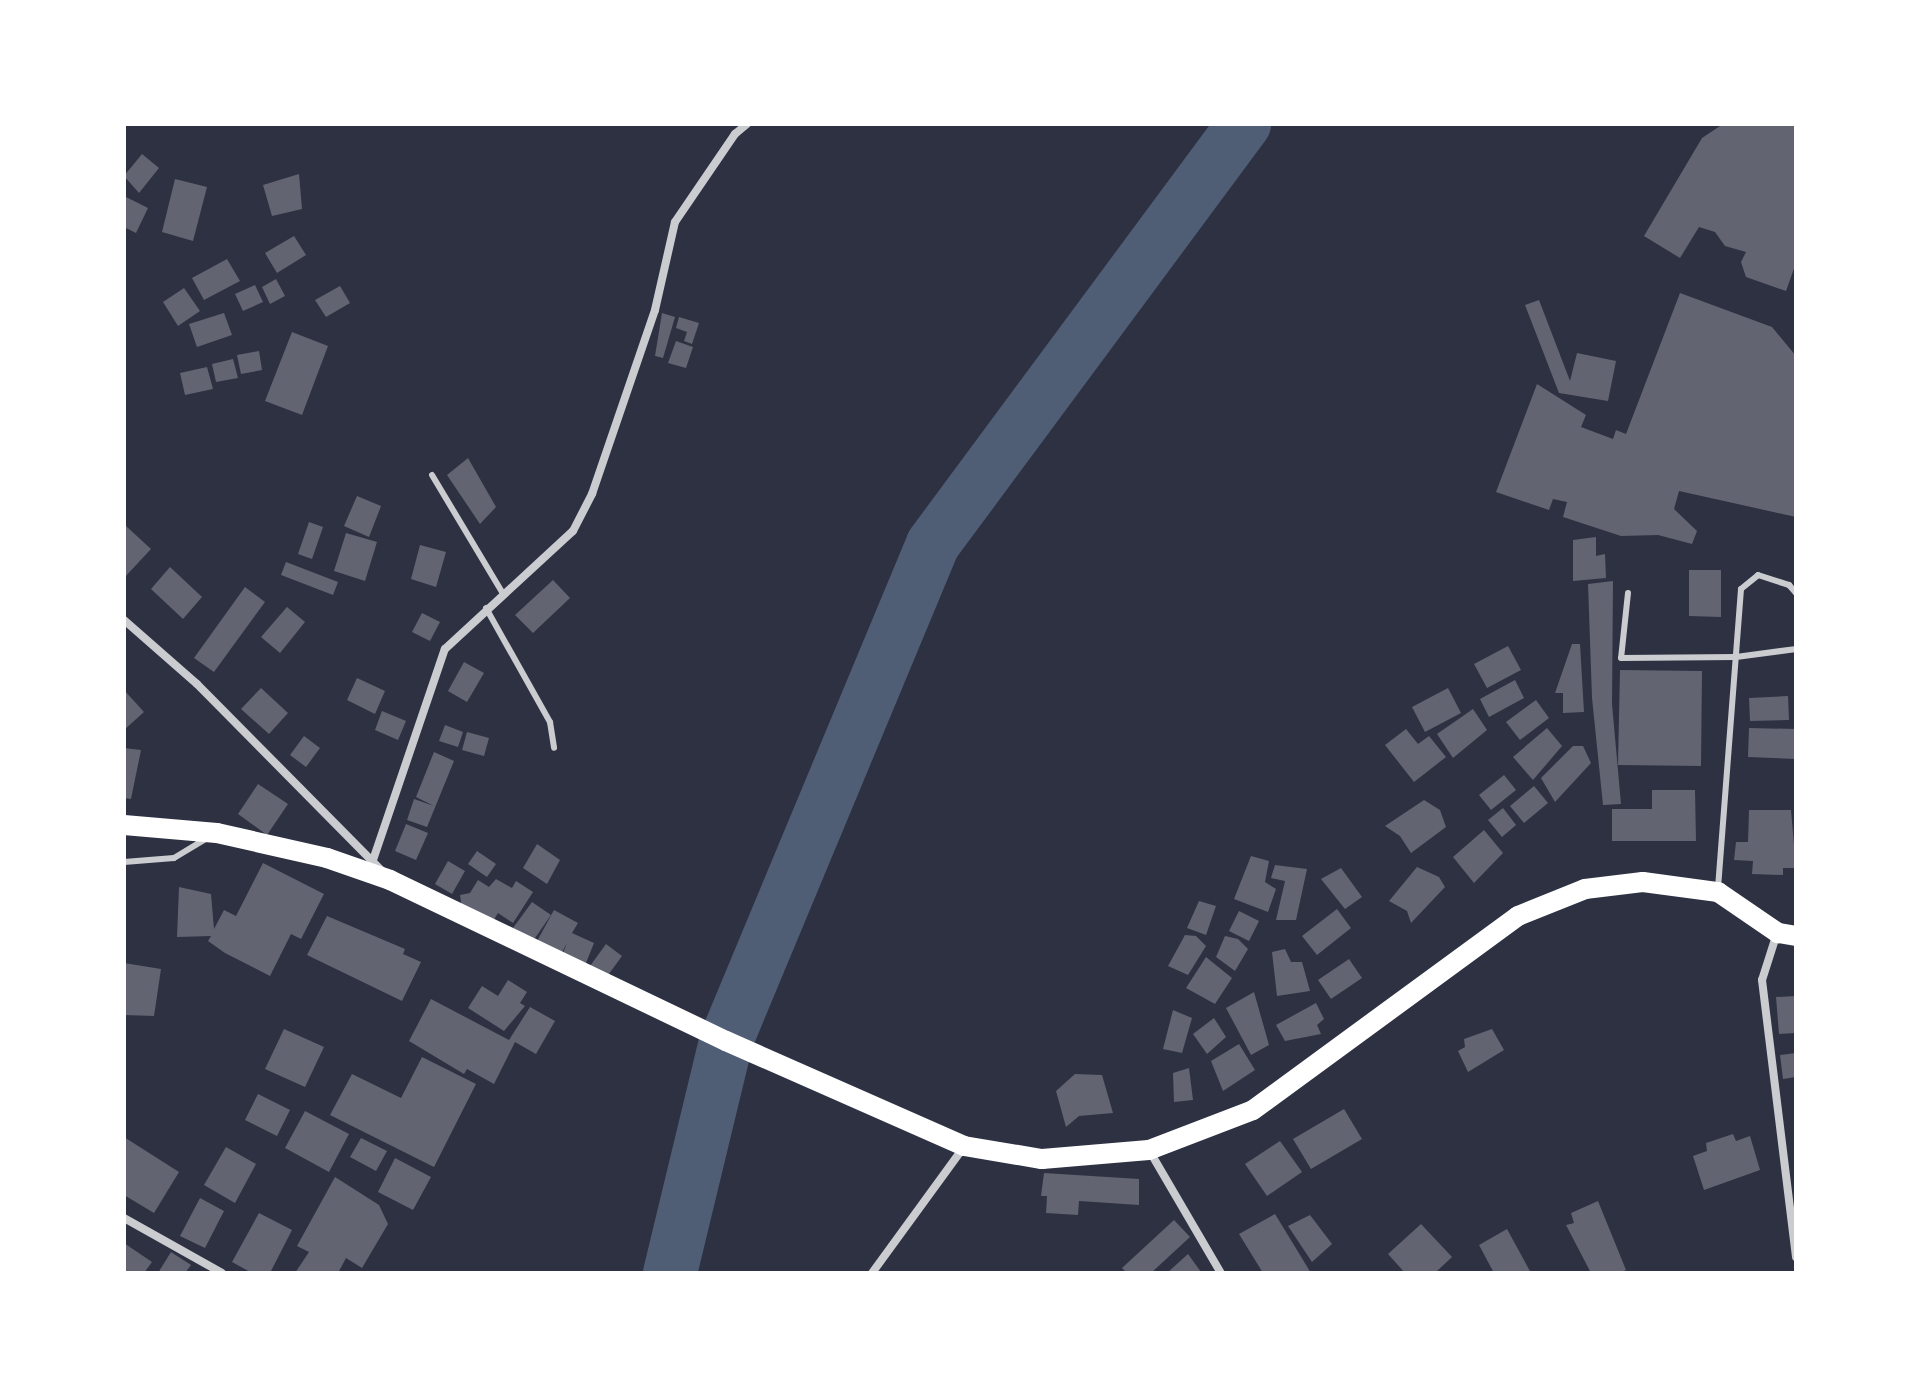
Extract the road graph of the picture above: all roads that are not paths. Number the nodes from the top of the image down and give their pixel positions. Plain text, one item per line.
1 (747, 124) edge
2 (432, 475) dead end
3 (502, 592) junction
4 (1628, 593) dead end
5 (1796, 593) edge
6 (486, 608) junction
7 (124, 620) edge
8 (1796, 649) edge
9 (1736, 657) junction
10 (554, 748) dead end
11 (124, 825) edge
12 (217, 833) junction
13 (373, 860) junction
14 (124, 862) edge
15 (390, 880) junction
16 (1718, 892) junction
17 (1787, 934) edge
18 (964, 1146) junction
19 (1149, 1150) junction
20 (124, 1218) edge
21 (1796, 1257) edge
22 (222, 1273) edge
23 (872, 1273) edge
24 (1221, 1273) edge

1 - 3 street
2 - 3 lane
3 - 6 street
4 - 9 lane
5 - 9 lane
6 - 10 lane
6 - 13 street
7 - 13 street
8 - 9 lane
9 - 16 lane
11 - 12 main road
12 - 14 lane
12 - 15 main road
13 - 15 street
15 - 18 main road
16 - 17 main road
16 - 19 main road
17 - 21 street
18 - 19 main road
18 - 23 street
19 - 24 street
20 - 22 street

